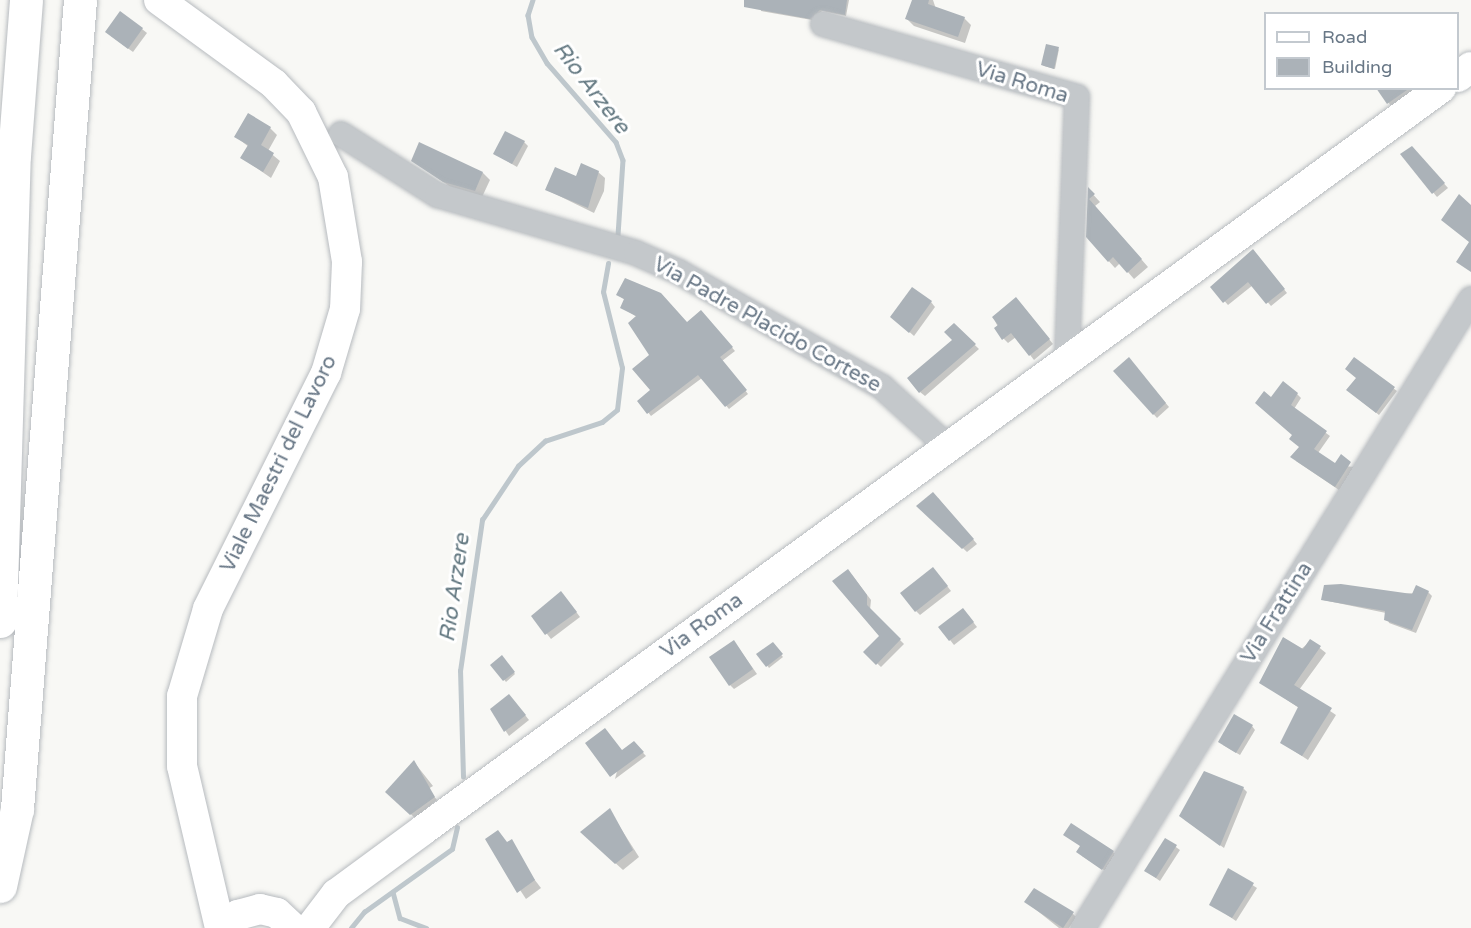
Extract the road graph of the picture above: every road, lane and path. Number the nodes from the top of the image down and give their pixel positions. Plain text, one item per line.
1 (26, 0) edge
2 (159, 0) edge
3 (84, 7) edge
4 (823, 24) dead end
5 (1471, 67) edge
6 (1459, 76) edge
7 (1438, 90) edge
8 (341, 134) dead end
9 (1471, 299) edge
10 (1067, 358) junction
11 (947, 446) junction
12 (0, 621) edge
13 (204, 853) junction
14 (0, 886) edge
15 (336, 894) junction
16 (274, 917) edge
17 (220, 928) edge
18 (226, 928) edge
19 (310, 928) edge
20 (1083, 928) edge

1 - 12 highway
2 - 13 main road, Viale Maestri del Lavoro
3 - 14 highway
4 - 10 street, Via Roma
5 - 6 main road
7 - 10 main road, Via Roma
8 - 11 street, Via Padre Placido Cortese
9 - 20 street, Via Frattina
10 - 11 main road, Via Roma
11 - 15 main road, Via Roma
13 - 16 main road, Viale Maestri del Lavoro
13 - 17 main road, Viale Maestri del Lavoro
15 - 16 main road, Via Roma
15 - 19 main road, Via Roma
16 - 18 main road, Via Roma

